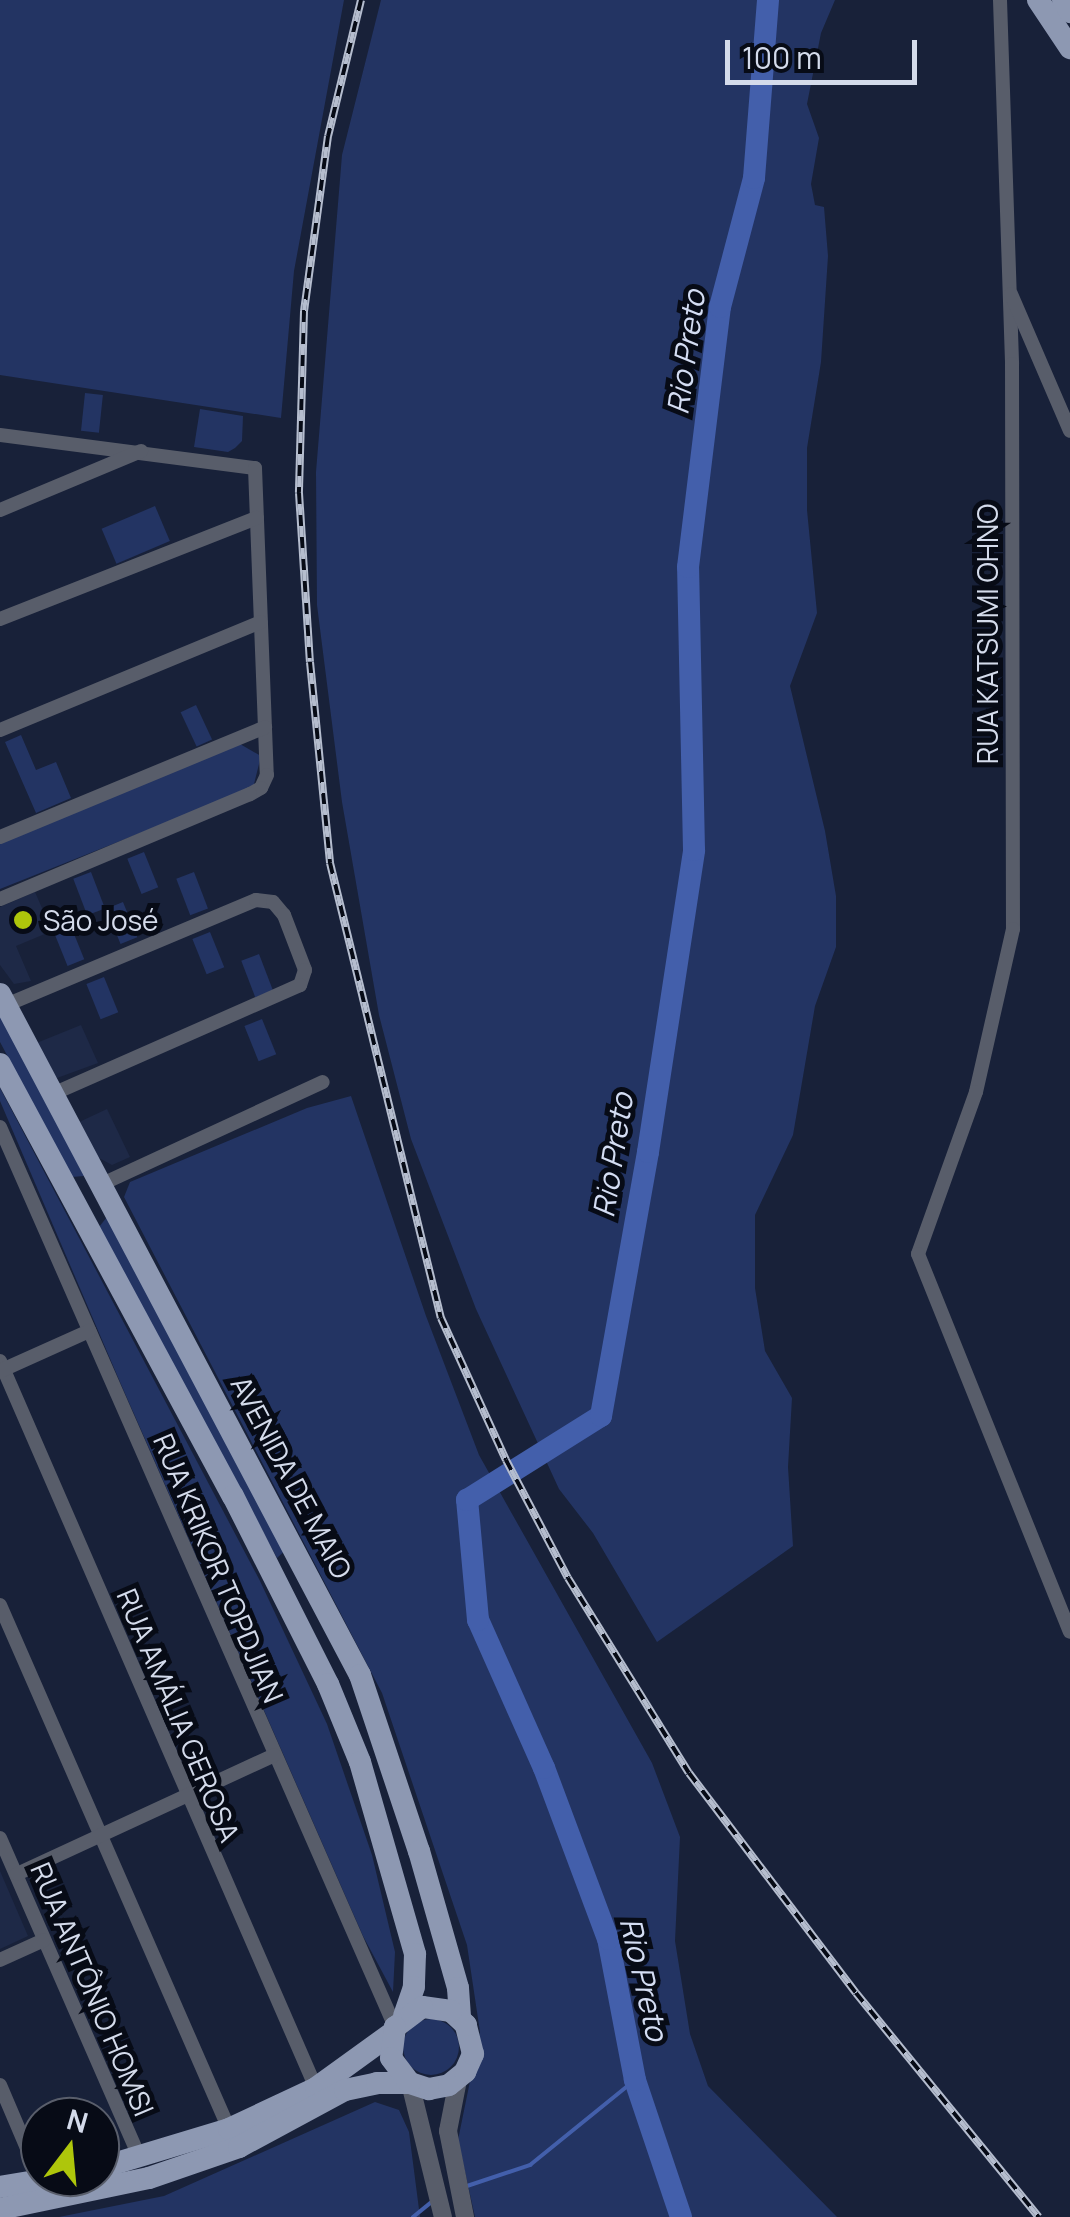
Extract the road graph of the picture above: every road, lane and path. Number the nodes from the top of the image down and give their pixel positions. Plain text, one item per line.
1 (1000, 0) edge
2 (1038, 0) edge
3 (1063, 0) edge
4 (1070, 12) edge
5 (1070, 48) edge
6 (1008, 285) junction
7 (1070, 431) edge
8 (0, 435) edge
9 (141, 450) junction
10 (0, 510) edge
11 (257, 518) junction
12 (0, 619) edge
13 (261, 622) junction
14 (265, 726) junction
15 (0, 730) edge
16 (235, 739) junction
17 (266, 752) junction
18 (0, 837) edge
19 (0, 899) edge
20 (3, 999) edge
21 (0, 1064) edge
22 (323, 1082) dead end
23 (53, 1094) junction
24 (0, 1127) edge
25 (61, 1176) junction
26 (107, 1194) junction
27 (88, 1227) junction
28 (89, 1330) junction
29 (1, 1367) edge
30 (0, 1605) edge
31 (1070, 1632) edge
32 (274, 1755) junction
33 (185, 1796) junction
34 (102, 1835) junction
35 (0, 1838) edge
36 (17, 1874) junction
37 (44, 1940) junction
38 (0, 1960) edge
39 (460, 2017) junction
40 (397, 2025) junction
41 (458, 2080) junction
42 (410, 2083) junction
43 (0, 2085) edge
44 (316, 2088) junction
45 (20, 2123) edge
46 (229, 2129) junction
47 (140, 2159) junction
48 (120, 2164) edge
49 (0, 2210) edge
50 (464, 2212) edge
51 (442, 2214) edge

1 - 6 street, RUA KATSUMI OHNO
2 - 5 main road
3 - 4 main road
6 - 7 street
6 - 31 street, RUA KATSUMI OHNO
8 - 9 street
9 - 10 street
9 - 11 street
11 - 12 street
11 - 13 street
13 - 14 street
13 - 15 street
14 - 16 street
14 - 17 street
16 - 17 street
16 - 18 street
17 - 19 street
20 - 23 main road, AVENIDA DE MAIO
20 - 23 street
21 - 25 main road
22 - 26 street
23 - 26 main road, AVENIDA DE MAIO
24 - 28 street, RUA KRIKOR TOPDJIAN
25 - 26 main road
25 - 27 main road
26 - 27 main road
26 - 39 main road, AVENIDA DE MAIO
27 - 40 main road
28 - 29 street
28 - 32 street, RUA KRIKOR TOPDJIAN
29 - 33 street, RUA AMÁLIA GEROSA
30 - 34 street
32 - 33 street
32 - 40 street, RUA KRIKOR TOPDJIAN
33 - 34 street
33 - 44 street, RUA AMÁLIA GEROSA
34 - 36 street
34 - 46 street
35 - 36 street, RUA ANTÔNIO HOMSI
36 - 37 street, RUA ANTÔNIO HOMSI
37 - 38 street
37 - 47 street, RUA ANTÔNIO HOMSI
39 - 40 main road
39 - 41 main road
40 - 42 main road
40 - 44 main road
41 - 42 main road
41 - 50 street
42 - 49 main road
42 - 51 street
43 - 45 street
44 - 46 main road
46 - 47 main road
47 - 48 main road

